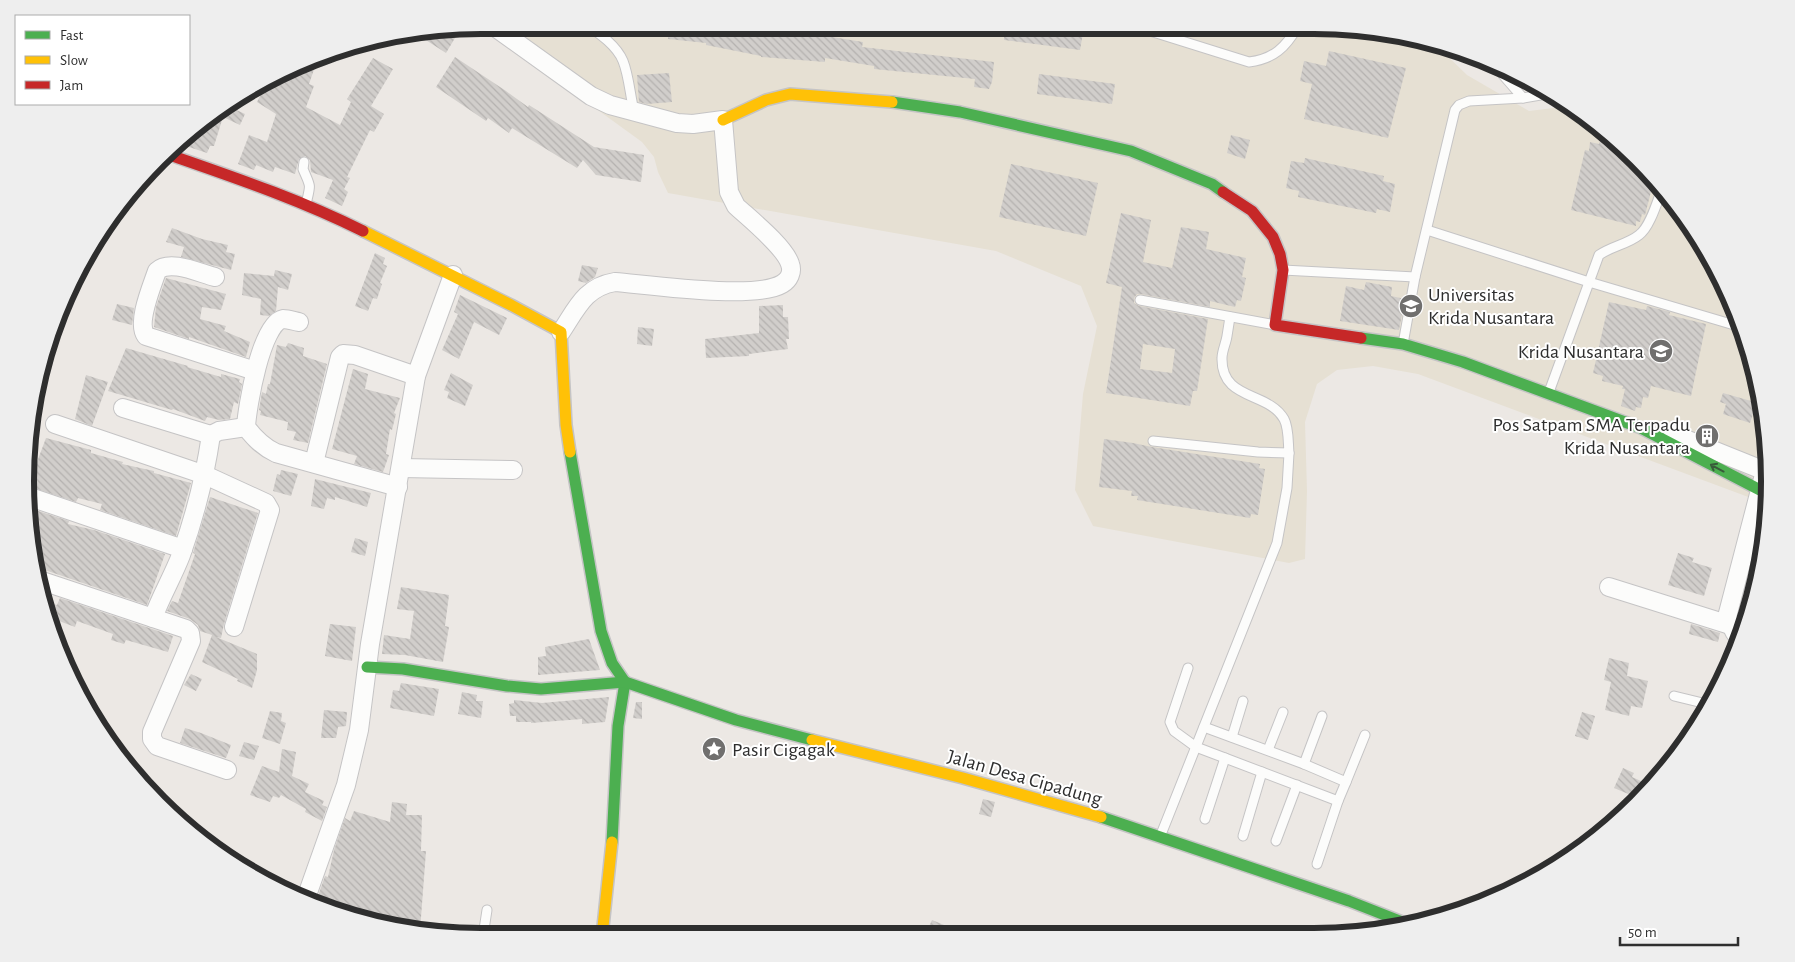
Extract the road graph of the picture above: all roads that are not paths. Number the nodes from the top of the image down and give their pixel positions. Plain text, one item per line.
1 (505, 34) edge
2 (598, 34) edge
3 (1160, 34) edge
4 (1293, 34) edge
5 (1504, 77) edge
6 (1540, 95) edge
7 (1523, 98) junction
8 (634, 112) junction
9 (723, 120) junction
10 (174, 156) edge
11 (304, 162) dead end
12 (1659, 197) edge
13 (306, 204) junction
14 (1427, 230) junction
15 (1282, 270) junction
16 (453, 275) junction
17 (214, 277) dead end
18 (1415, 277) junction
19 (1589, 282) junction
20 (1140, 300) dead end
21 (1230, 317) junction
22 (299, 322) dead end
23 (1275, 325) junction
24 (1733, 325) edge
25 (561, 332) junction
26 (1403, 344) junction
27 (255, 371) junction
28 (416, 376) junction
29 (1549, 393) junction
30 (123, 408) dead end
31 (55, 424) dead end
32 (246, 427) junction
33 (1641, 428) junction
34 (211, 435) junction
35 (1153, 441) dead end
36 (1289, 453) junction
37 (314, 463) junction
38 (1760, 465) edge
39 (401, 468) junction
40 (513, 470) dead end
41 (205, 475) junction
42 (398, 487) junction
43 (1760, 490) joint
44 (35, 499) edge
45 (183, 549) junction
46 (45, 582) edge
47 (1609, 588) dead end
48 (153, 618) junction
49 (234, 627) dead end
50 (1736, 630) edge
51 (367, 667) junction
52 (1188, 668) dead end
53 (625, 682) junction
54 (1674, 696) dead end
55 (1243, 701) dead end
56 (1702, 703) edge
57 (1283, 712) dead end
58 (1322, 716) dead end
59 (1204, 727) junction
60 (1365, 735) dead end
61 (1232, 737) junction
62 (1196, 747) junction
63 (1268, 750) junction
64 (1225, 758) junction
65 (1304, 764) junction
66 (226, 770) dead end
67 (1262, 772) junction
68 (1346, 782) junction
69 (1297, 785) junction
70 (1338, 801) junction
71 (1205, 819) dead end
72 (1243, 836) dead end
73 (1160, 838) junction
74 (1276, 841) dead end
75 (1317, 864) dead end
76 (308, 893) edge
77 (487, 910) dead end
78 (1396, 921) edge
79 (484, 928) edge
80 (603, 928) edge

1 - 8 street
2 - 8 lane
3 - 4 lane
5 - 7 lane
6 - 7 lane
7 - 14 lane
8 - 9 street
9 - 15 street
9 - 25 street
10 - 13 street
11 - 13 lane
12 - 19 lane
13 - 16 street
14 - 18 lane
14 - 19 lane
15 - 18 lane
15 - 23 street
16 - 25 street
16 - 28 street
17 - 27 street
18 - 26 lane
19 - 24 lane
19 - 29 lane
20 - 21 lane
21 - 23 lane
21 - 36 lane
22 - 27 street
23 - 26 street
25 - 53 street
26 - 29 street
27 - 32 street
28 - 37 street
28 - 39 street
29 - 33 street
30 - 34 street
31 - 41 street
32 - 34 street
32 - 37 street
33 - 38 street
43 -> 33 street
34 - 41 street
35 - 36 lane
36 - 59 lane
37 - 42 street
39 - 40 street
39 - 42 street
41 - 45 street
41 - 49 street
42 - 51 street
43 - 50 street
44 - 45 street
45 - 48 street
46 - 48 street
47 - 50 street
48 - 66 street
51 - 53 street
51 - 76 street
52 - 62 lane
53 - 73 street, Jalan Desa Cipadung
53 - 80 street
54 - 56 lane
55 - 61 lane
57 - 63 lane
58 - 65 lane
59 - 61 lane
59 - 62 lane
60 - 68 lane
61 - 63 lane
62 - 64 lane
62 - 73 lane
63 - 65 lane
64 - 67 lane
64 - 71 lane
65 - 68 lane
67 - 69 lane
67 - 72 lane
68 - 70 lane
69 - 70 lane
69 - 74 lane
70 - 75 lane
73 - 78 street, Jalan Desa Cipadung
77 - 79 lane

